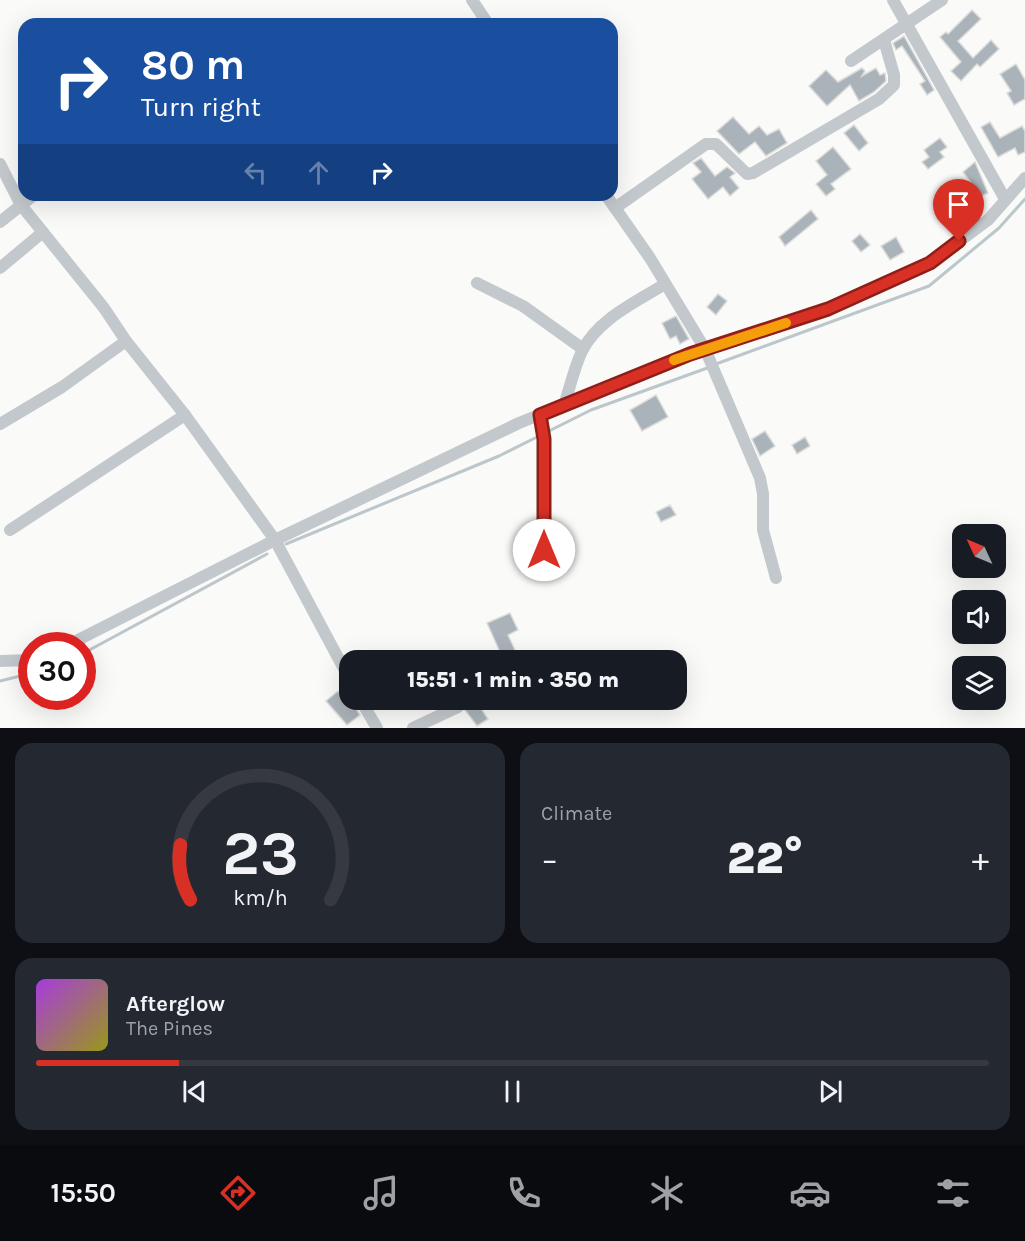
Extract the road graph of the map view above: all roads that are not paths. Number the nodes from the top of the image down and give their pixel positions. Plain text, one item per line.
1 (472, 0) edge
2 (893, 0) edge
3 (942, 0) edge
4 (484, 18) edge
5 (908, 24) junction
6 (884, 40) junction
7 (851, 61) dead end
8 (0, 165) edge
9 (1025, 178) edge
10 (18, 200) edge
11 (1005, 200) junction
12 (18, 201) edge
13 (27, 201) edge
14 (610, 201) edge
15 (21, 206) junction
16 (615, 208) junction
17 (0, 222) edge
18 (43, 232) junction
19 (0, 268) edge
20 (477, 283) dead end
21 (665, 284) junction
22 (126, 341) junction
23 (583, 350) junction
24 (708, 358) junction
25 (564, 405) junction
26 (185, 416) junction
27 (541, 417) junction
28 (0, 424) edge
29 (10, 530) dead end
30 (275, 540) junction
31 (544, 550) dead end
32 (776, 578) dead end
33 (94, 632) edge
34 (339, 659) edge
35 (18, 660) edge
36 (0, 661) edge
37 (366, 710) edge
38 (452, 710) edge
39 (377, 728) edge
40 (413, 728) edge

1 - 4 street
2 - 5 street
3 - 5 street
5 - 6 street
5 - 11 street
6 - 7 street
6 - 16 street
8 - 10 street
9 - 11 street
11 - 24 street
12 - 15 street
13 - 15 street
14 - 16 street
15 - 17 street
15 - 18 street
16 - 21 street
18 - 19 street
18 - 22 street
20 - 23 street
21 - 23 street
21 - 24 street
22 - 26 street
22 - 28 street
23 - 25 street
24 - 25 street
24 - 32 street
25 - 27 street
26 - 29 street
26 - 30 street
27 - 30 street
27 - 31 street
30 - 33 street
30 - 34 street
35 - 36 street
37 - 39 street
38 - 40 street

